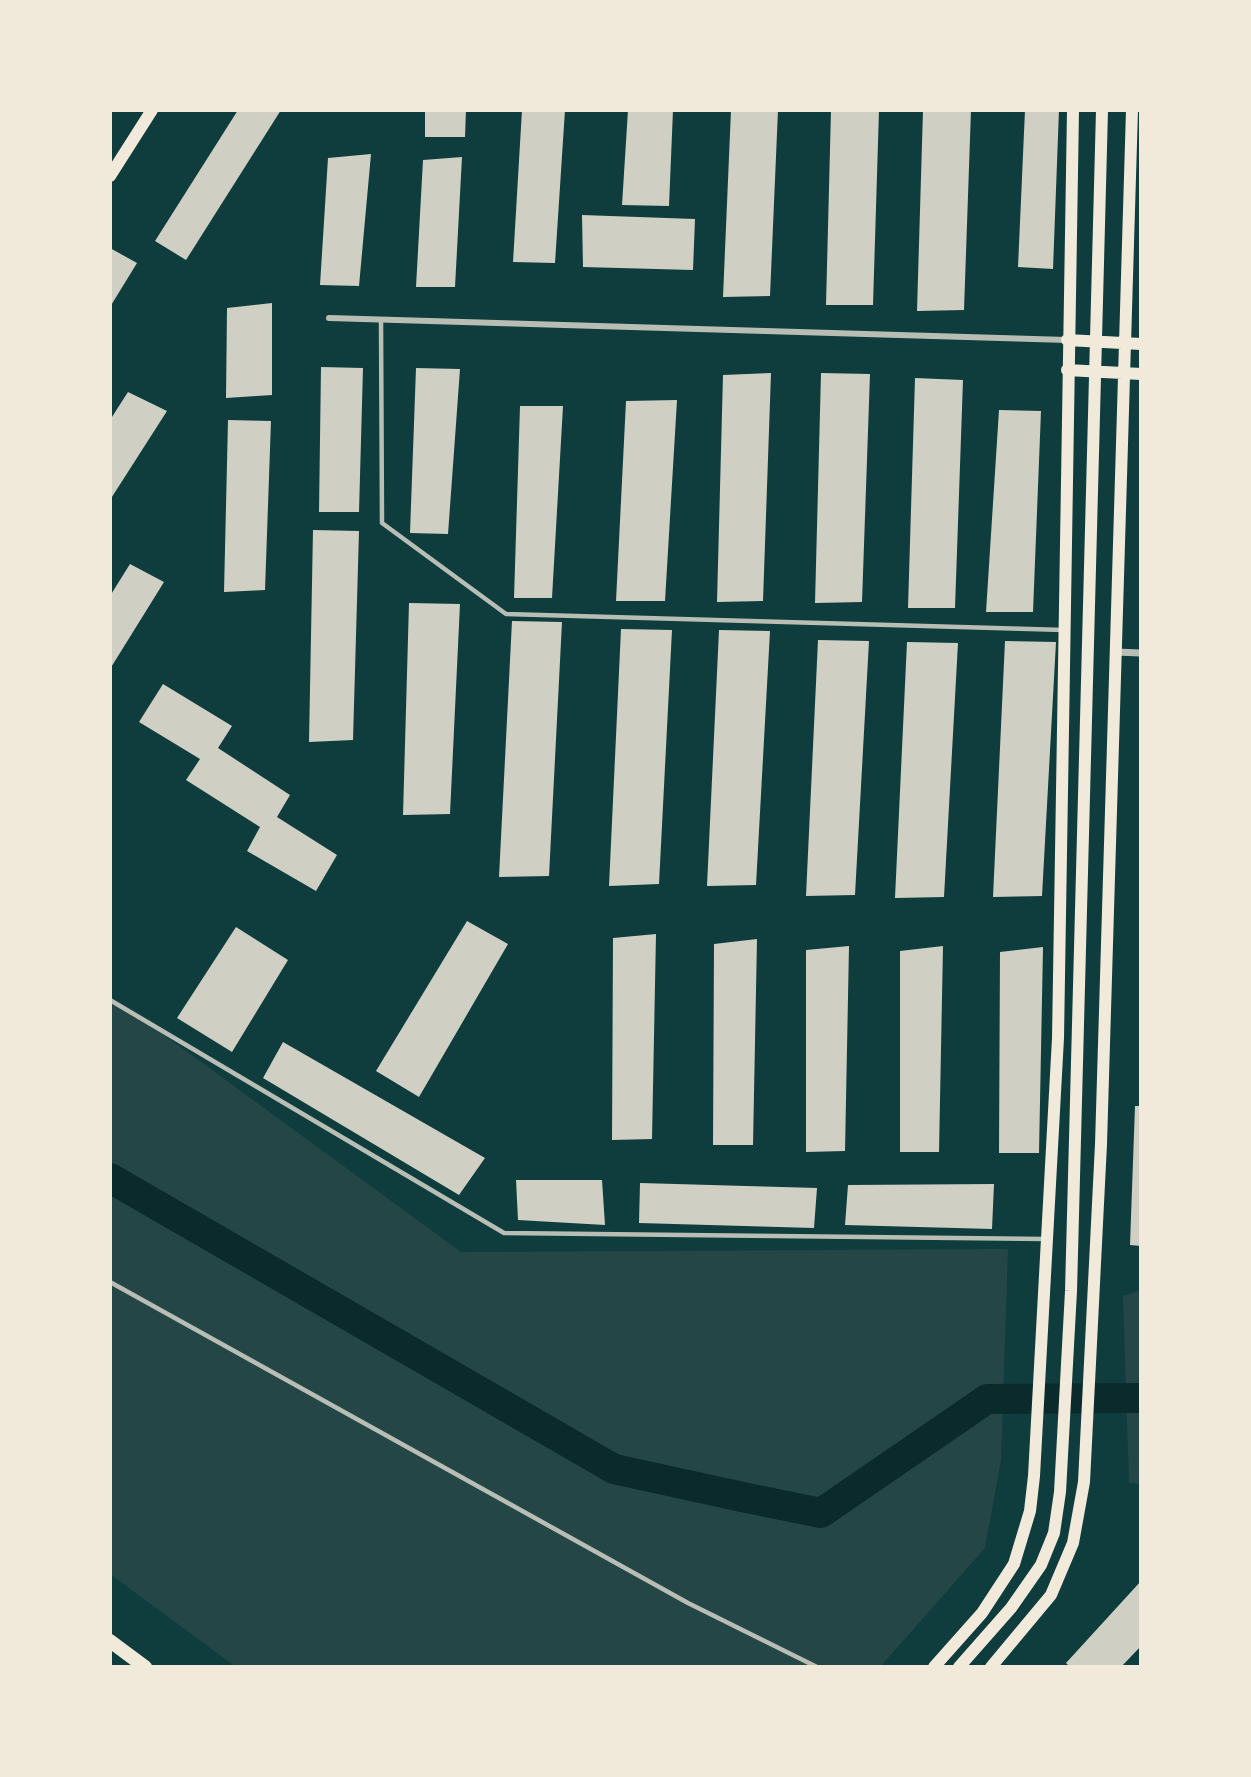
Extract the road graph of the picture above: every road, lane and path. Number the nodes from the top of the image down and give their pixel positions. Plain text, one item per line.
1 (152, 110) edge
2 (1073, 110) edge
3 (1102, 110) edge
4 (1132, 110) edge
5 (110, 176) edge
6 (330, 317) dead end
7 (382, 319) junction
8 (1067, 340) junction
9 (1124, 344) junction
10 (1141, 344) edge
11 (1067, 370) junction
12 (1123, 373) junction
13 (1141, 374) edge
14 (1065, 630) junction
15 (1115, 652) junction
16 (1141, 653) edge
17 (110, 1000) edge
18 (1046, 1238) junction
19 (110, 1282) edge
20 (110, 1641) edge
21 (145, 1667) edge
22 (817, 1667) edge
23 (934, 1667) edge
24 (959, 1667) edge
25 (991, 1667) edge

1 - 5 main road
2 - 8 main road
3 - 24 main road
4 - 9 main road
6 - 7 street
7 - 8 street
7 - 14 lane
8 - 9 main road
8 - 11 main road
9 - 10 main road
9 - 12 main road
11 - 12 main road
11 - 14 main road
12 - 13 main road
12 - 15 main road
14 - 18 main road
15 - 16 street
15 - 25 main road
17 - 18 lane
18 - 23 main road
19 - 22 lane
20 - 21 main road

